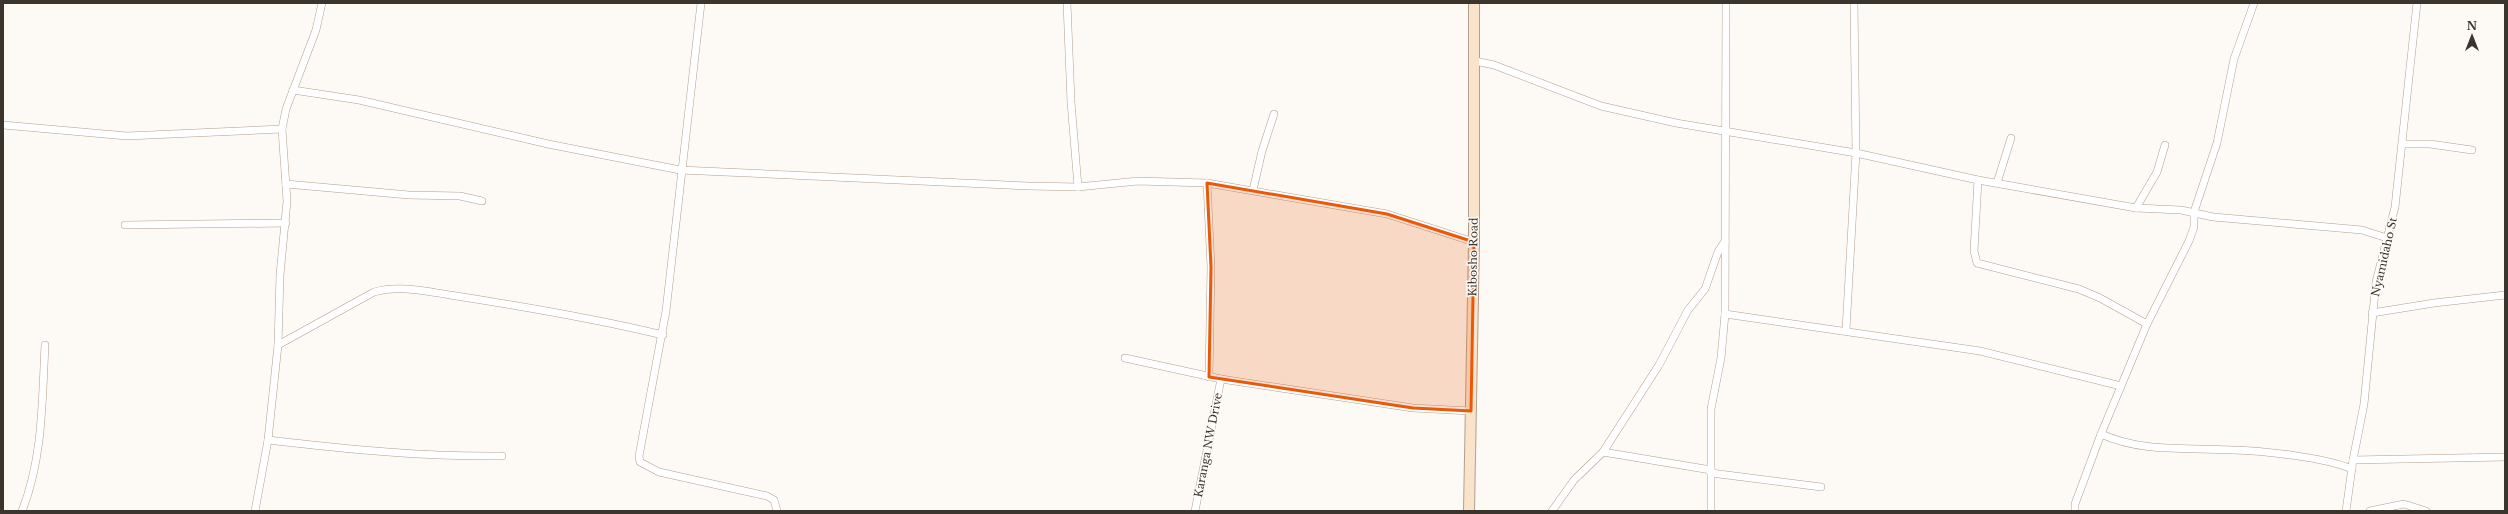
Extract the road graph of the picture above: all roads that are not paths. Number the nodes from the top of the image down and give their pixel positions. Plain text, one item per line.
1 (322, 3) edge
2 (701, 3) edge
3 (1068, 3) edge
4 (1474, 3) edge
5 (1726, 3) edge
6 (1854, 3) edge
7 (2254, 3) edge
8 (2417, 3) edge
9 (1475, 61) junction
10 (294, 90) junction
11 (1274, 114) dead end
12 (3, 126) edge
13 (282, 129) junction
14 (1726, 131) junction
15 (2011, 138) dead end
16 (2402, 144) junction
17 (2165, 145) dead end
18 (2472, 150) dead end
19 (1856, 153) junction
20 (680, 170) junction
21 (1978, 180) junction
22 (1207, 183) junction
23 (1997, 183) junction
24 (286, 184) junction
25 (1078, 187) junction
26 (1253, 190) junction
27 (482, 201) dead end
28 (2136, 208) junction
29 (2194, 212) junction
30 (286, 223) junction
31 (125, 225) dead end
32 (2387, 238) junction
33 (1725, 241) junction
34 (1474, 242) junction
35 (2505, 295) edge
36 (2372, 313) junction
37 (1726, 314) junction
38 (2147, 324) junction
39 (1846, 330) junction
40 (663, 335) junction
41 (44, 345) dead end
42 (278, 345) junction
43 (1125, 358) dead end
44 (1209, 377) junction
45 (1222, 379) junction
46 (2121, 386) junction
47 (1471, 412) junction
48 (2101, 434) junction
49 (268, 440) junction
50 (1603, 452) junction
51 (502, 456) dead end
52 (2505, 457) edge
53 (2353, 460) junction
54 (2352, 469) junction
55 (1711, 472) junction
56 (1821, 487) dead end
57 (22, 511) edge
58 (255, 511) edge
59 (777, 511) edge
60 (1195, 511) edge
61 (1469, 511) edge
62 (1552, 511) edge
63 (1711, 511) edge
64 (2075, 511) edge
65 (2346, 511) edge
66 (2370, 511) edge
67 (2426, 511) edge

1 - 10 street
2 - 20 street
3 - 25 street
4 - 9 street, Kibosho Road
5 - 14 street
6 - 19 street
7 - 29 street
8 - 16 street, Nyamidaho St
9 - 14 street
9 - 34 street, Kibosho Road
10 - 13 street
10 - 20 street
11 - 26 street
12 - 13 street
13 - 24 street
14 - 19 street
14 - 33 street
15 - 23 street
16 - 18 street
16 - 32 street, Nyamidaho St
17 - 28 street
19 - 21 street
19 - 39 street
20 - 25 street
20 - 40 street
21 - 23 street
21 - 38 street
22 - 25 street
22 - 26 street
22 - 44 street
23 - 28 street
24 - 27 street
24 - 30 street
26 - 34 street
28 - 29 street
29 - 32 street
29 - 38 street
30 - 31 street
30 - 42 street
32 - 36 street, Nyamidaho St
33 - 37 street
33 - 50 street
34 - 47 street, Kibosho Road
35 - 36 street
36 - 53 street, Nyamidaho St
37 - 39 street
37 - 55 street
38 - 46 street
39 - 46 street
40 - 42 street
40 - 59 street
41 - 57 street
42 - 49 street
43 - 44 street
44 - 45 street
45 - 47 street
45 - 60 street, Karanga NW Drive
46 - 48 street
47 - 61 street, Kibosho Road
48 - 54 street
48 - 64 street
49 - 51 street
49 - 58 street
50 - 55 street
50 - 62 street
52 - 53 street
53 - 54 street, Nyamidaho St
54 - 65 street, Nyamidaho St
55 - 56 street
55 - 63 street
66 - 67 street

